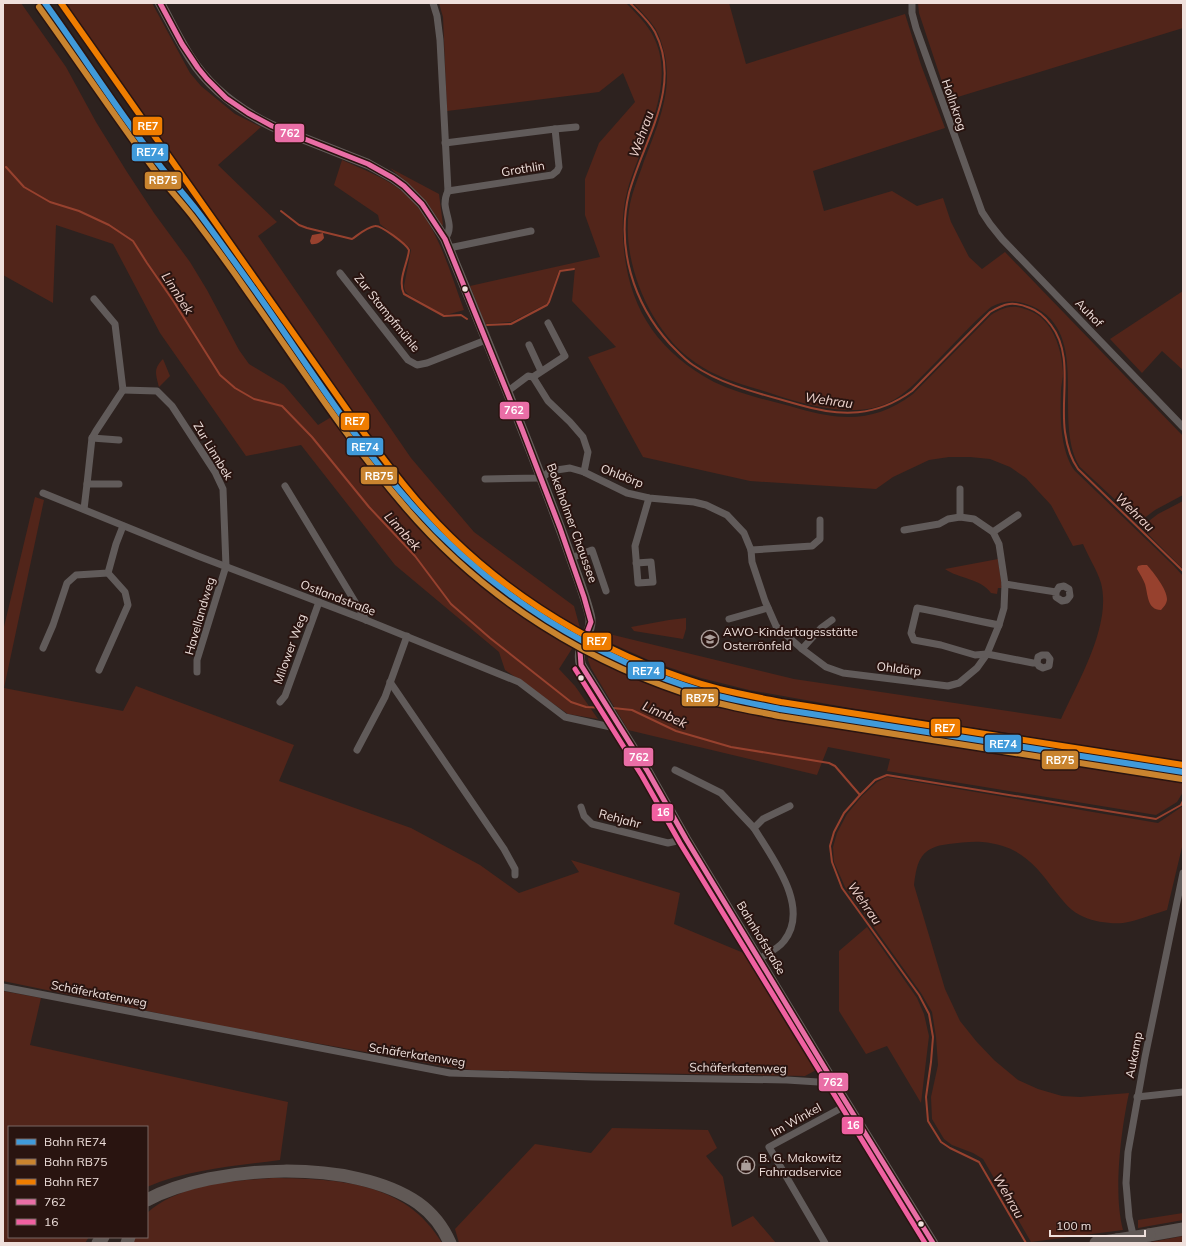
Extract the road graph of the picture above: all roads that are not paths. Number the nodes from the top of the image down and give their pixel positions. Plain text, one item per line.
1 (160, 3) edge
2 (433, 3) edge
3 (912, 3) edge
4 (576, 127) dead end
5 (555, 129) junction
6 (445, 143) junction
7 (448, 191) junction
8 (982, 212) joint
9 (531, 231) dead end
10 (448, 247) junction
11 (340, 273) dead end
12 (94, 299) dead end
13 (548, 323) dead end
14 (486, 340) junction
15 (529, 345) dead end
16 (541, 371) junction
17 (533, 377) junction
18 (123, 390) junction
19 (508, 391) junction
20 (1183, 427) edge
21 (92, 438) junction
22 (119, 440) dead end
23 (584, 472) junction
24 (542, 478) junction
25 (485, 479) dead end
26 (87, 484) junction
27 (119, 484) dead end
28 (285, 486) dead end
29 (960, 489) dead end
30 (43, 493) dead end
31 (649, 498) junction
32 (84, 509) junction
33 (1018, 515) dead end
34 (960, 517) junction
35 (820, 520) dead end
36 (123, 526) junction
37 (904, 530) dead end
38 (993, 532) junction
39 (751, 550) junction
40 (571, 558) junction
41 (636, 563) dead end
42 (226, 566) junction
43 (108, 573) junction
44 (1005, 584) junction
45 (606, 591) dead end
46 (1056, 592) dead end
47 (319, 602) junction
48 (768, 608) junction
49 (729, 619) dead end
50 (366, 620) junction
51 (832, 620) dead end
52 (999, 625) junction
53 (407, 636) junction
54 (43, 648) dead end
55 (802, 649) junction
56 (987, 654) junction
57 (1037, 663) dead end
58 (580, 665) joint
59 (99, 670) dead end
60 (197, 672) dead end
61 (390, 682) junction
62 (280, 702) dead end
63 (620, 728) junction
64 (357, 750) dead end
65 (675, 770) dead end
66 (790, 806) dead end
67 (581, 807) dead end
68 (754, 828) junction
69 (686, 839) junction
70 (515, 872) dead end
71 (1183, 873) edge
72 (759, 959) junction
73 (3, 987) edge
74 (834, 1083) junction
75 (1183, 1092) edge
76 (1137, 1098) junction
77 (847, 1105) junction
78 (179, 1187) junction
79 (148, 1200) edge
80 (148, 1206) edge
81 (1183, 1229) edge
82 (450, 1243) edge
83 (825, 1243) edge
84 (933, 1243) edge
85 (1096, 1243) edge
86 (1135, 1243) edge

1 - 10 main road, Bokelholmer Chaussee
2 - 6 street
3 - 8 street, Hollnkrog
4 - 5 street
5 - 6 street
5 - 7 street, Grothlin
6 - 7 street
7 - 10 street
8 - 20 street, Auhof
9 - 10 street
10 - 14 main road, Bokelholmer Chaussee
11 - 14 street, Zur Stampfmühle
12 - 18 street
13 - 16 street
14 - 19 main road, Bokelholmer Chaussee
15 - 16 street
16 - 17 street
17 - 19 street
17 - 23 street, Ohldörp
18 - 21 street
18 - 42 street, Zur Linnbek
19 - 24 main road, Bokelholmer Chaussee
21 - 22 street
21 - 26 street
23 - 24 street, Ohldörp
23 - 31 street, Ohldörp
24 - 25 street
24 - 40 main road, Bokelholmer Chaussee
26 - 27 street
26 - 32 street
28 - 50 street
29 - 34 street
30 - 32 street, Ostlandstraße
31 - 39 street, Ohldörp
31 - 41 street
32 - 36 street, Ostlandstraße
33 - 38 street
34 - 37 street
34 - 38 street
35 - 39 street
36 - 42 street, Ostlandstraße
36 - 43 street
38 - 44 street, Ohldörp
39 - 48 street, Ohldörp
40 - 45 street
40 - 58 main road, Bokelholmer Chaussee
42 - 47 street, Ostlandstraße
42 - 60 street, Havellandweg
43 - 54 street
43 - 59 street
44 - 46 street
44 - 52 street, Ohldörp
47 - 50 street, Ostlandstraße
47 - 62 street, Milower Weg
48 - 49 street
48 - 55 street, Ohldörp
50 - 53 street, Ostlandstraße
51 - 55 street
52 - 56 street, Ohldörp
52 - 56 street
53 - 61 street
53 - 63 street, Ostlandstraße
55 - 56 street, Ohldörp
56 - 57 street
58 - 63 main road, Bahnhofstraße
61 - 64 street
61 - 70 street
63 - 69 main road, Bahnhofstraße
65 - 68 street
66 - 68 street
67 - 69 street, Rehjahr
68 - 72 street
69 - 72 main road, Bahnhofstraße
71 - 76 street, Aukamp
72 - 74 main road, Bahnhofstraße
73 - 74 street, Schäferkatenweg
74 - 77 main road, Bahnhofstraße
75 - 76 street
76 - 86 street, Aukamp
77 - 83 street, Im Winkel
77 - 84 main road, Bahnhofstraße
78 - 79 highway
78 - 80 highway
78 - 82 highway
81 - 85 highway, bridge

